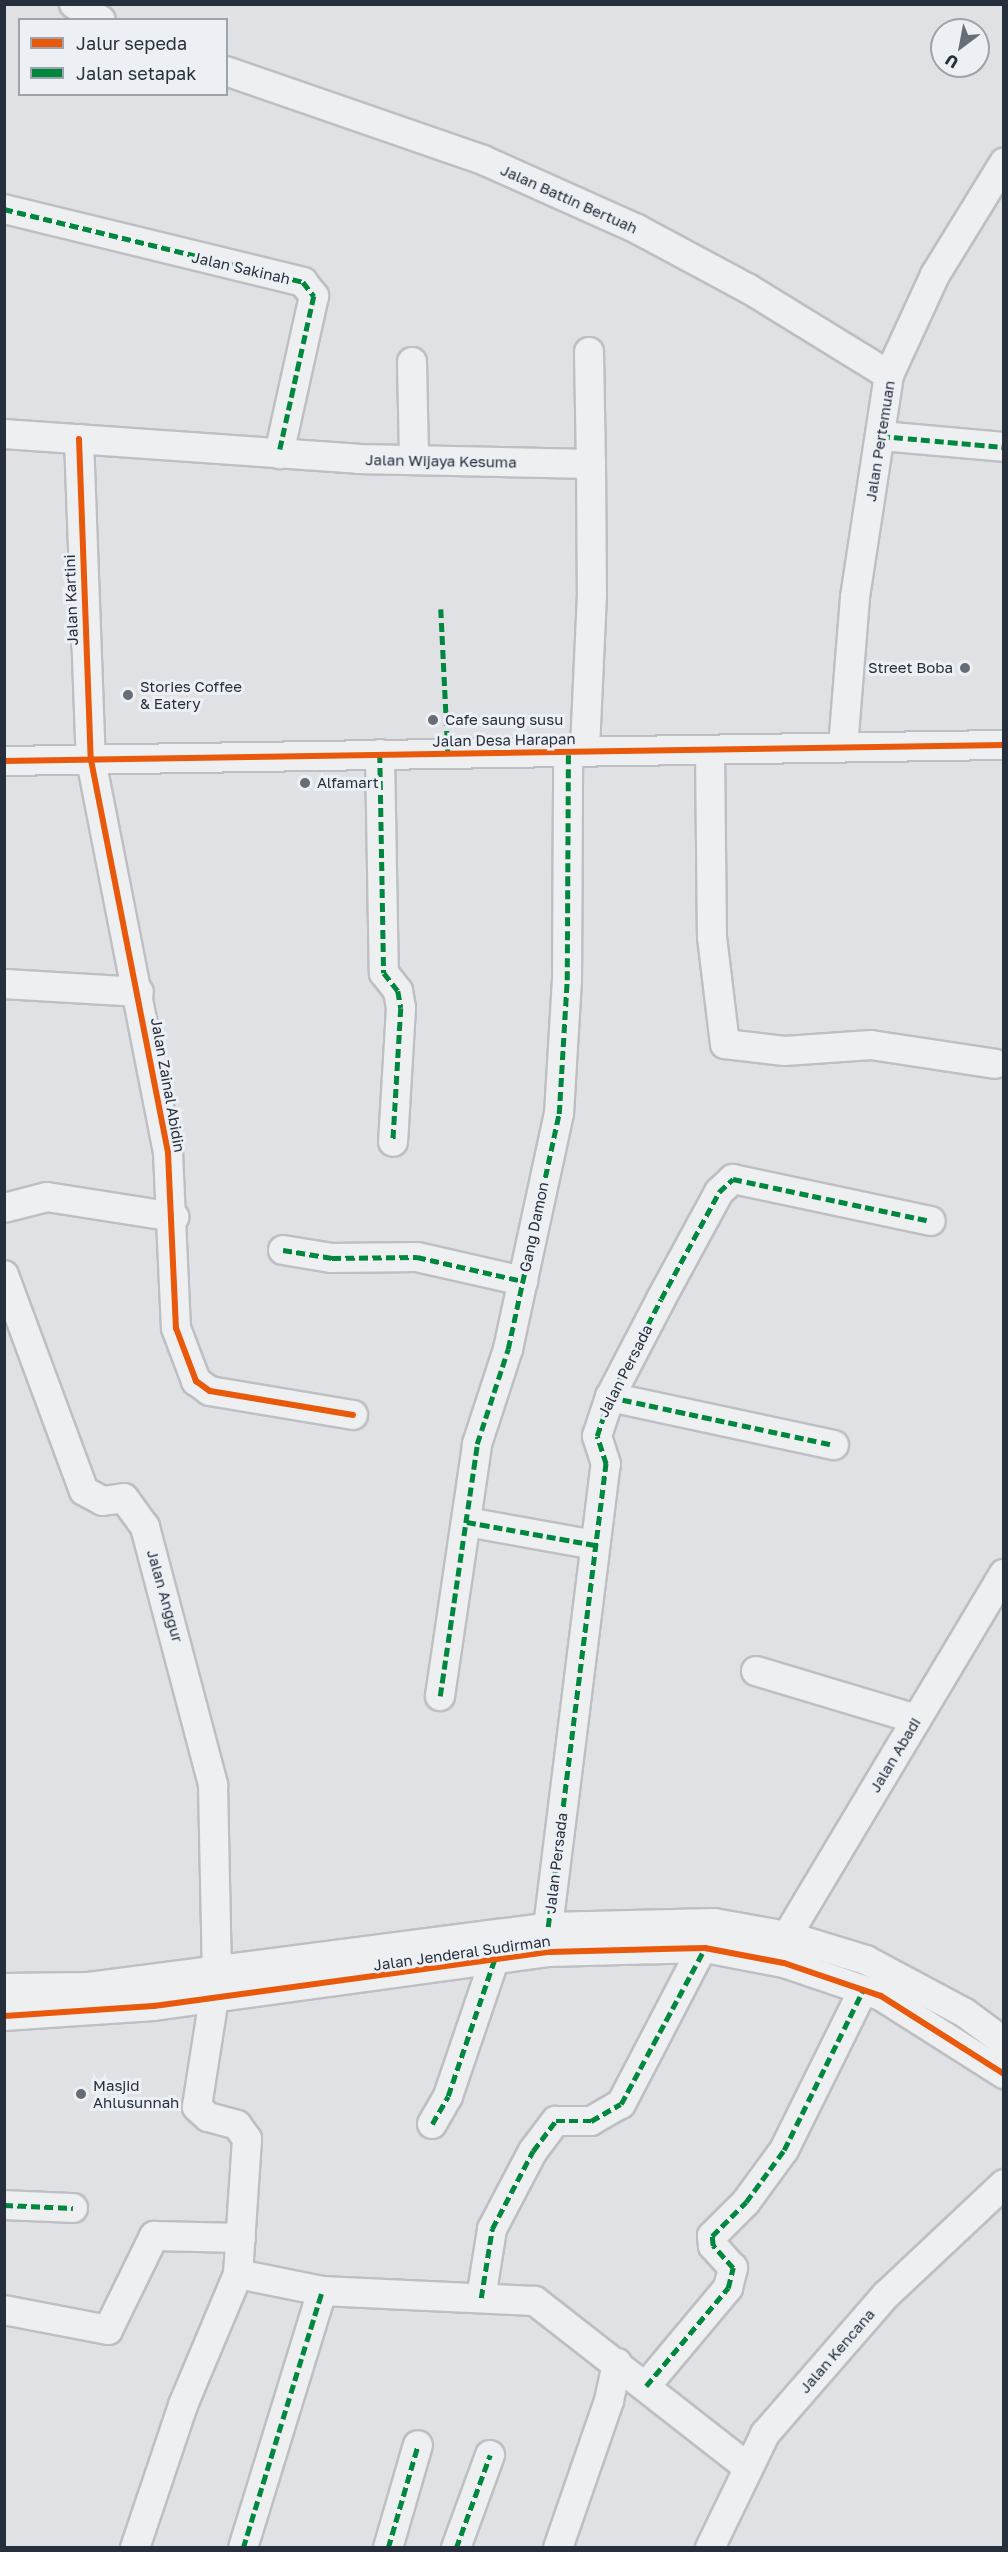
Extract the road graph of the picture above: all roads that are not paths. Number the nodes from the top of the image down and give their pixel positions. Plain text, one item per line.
1 (74, 4) edge
2 (98, 18) edge
3 (228, 72) edge
4 (1004, 163) edge
5 (4, 209) edge
6 (589, 352) dead end
7 (412, 362) dead end
8 (889, 375) junction
9 (4, 434) edge
10 (881, 436) junction
11 (79, 439) junction
12 (1004, 447) edge
13 (279, 454) junction
14 (414, 460) junction
15 (591, 464) junction
16 (1004, 745) edge
17 (843, 747) junction
18 (710, 750) junction
19 (576, 751) junction
20 (380, 754) junction
21 (91, 760) junction
22 (4, 761) edge
23 (4, 984) edge
24 (139, 992) junction
25 (996, 1064) dead end
26 (393, 1142) dead end
27 (4, 1208) edge
28 (174, 1217) junction
29 (931, 1221) dead end
30 (283, 1250) dead end
31 (4, 1275) edge
32 (523, 1281) junction
33 (610, 1397) junction
34 (353, 1415) dead end
35 (834, 1446) dead end
36 (467, 1522) junction
37 (595, 1545) junction
38 (1004, 1574) edge
39 (756, 1671) dead end
40 (441, 1696) dead end
41 (916, 1719) junction
42 (548, 1927) junction
43 (709, 1936) junction
44 (787, 1936) junction
45 (495, 1958) junction
46 (215, 1985) junction
47 (4, 1988) edge
48 (863, 1990) junction
49 (4, 2016) edge
50 (1004, 2042) edge
51 (1004, 2074) edge
52 (432, 2124) dead end
53 (1004, 2184) edge
54 (4, 2205) edge
55 (73, 2208) dead end
56 (241, 2238) junction
57 (238, 2274) junction
58 (322, 2291) junction
59 (481, 2298) junction
60 (4, 2310) edge
61 (617, 2363) junction
62 (646, 2386) junction
63 (418, 2445) dead end
64 (490, 2455) dead end
65 (746, 2466) junction
66 (135, 2547) edge
67 (243, 2547) edge
68 (388, 2547) edge
69 (456, 2547) edge
70 (558, 2547) edge
71 (710, 2547) edge

1 - 2 street
3 - 8 street, Jalan Battin Bertuah
4 - 8 street, Jalan Pertemuan
5 - 13 street, Jalan Sakinah
6 - 15 street
7 - 14 street
8 - 10 street, Jalan Pertemuan
9 - 11 street, Jalan Wijaya Kesuma
10 - 12 street
10 - 17 street, Jalan Pertemuan
11 - 13 street, Jalan Wijaya Kesuma
11 - 21 street, Jalan Kartini
13 - 14 street, Jalan Wijaya Kesuma
14 - 15 street, Jalan Wijaya Kesuma
15 - 19 street
16 - 17 street, Jalan Desa Harapan
17 - 18 street, Jalan Desa Harapan
18 - 19 street, Jalan Desa Harapan
18 - 25 street
19 - 20 street, Jalan Desa Harapan
19 - 32 street, Gang Damon
20 - 21 street, Jalan Desa Harapan
20 - 26 street
21 - 22 street, Jalan Desa Harapan
21 - 24 street, Jalan Zainal Abidin
23 - 24 street
24 - 28 street, Jalan Zainal Abidin
27 - 28 street
28 - 34 street, Jalan Zainal Abidin
29 - 33 street, Jalan Persada
30 - 32 street
31 - 46 street, Jalan Anggur
32 - 36 street, Gang Damon
33 - 35 street
33 - 37 street, Jalan Persada
36 - 37 street
36 - 40 street, Gang Damon
37 - 42 street, Jalan Persada
38 - 41 street, Jalan Abadi
39 - 41 street
41 - 44 street, Jalan Abadi
42 - 43 street, Jalan Jenderal Sudirman
42 - 46 street, Jalan Jenderal Sudirman
43 - 44 street, Jalan Jenderal Sudirman
43 - 45 street, Jalan Jenderal Sudirman
43 - 48 street, Jalan Jenderal Sudirman
43 - 59 street
44 - 50 street, Jalan Jenderal Sudirman
45 - 46 street, Jalan Jenderal Sudirman
45 - 52 street
46 - 47 street, Jalan Jenderal Sudirman
46 - 49 street, Jalan Jenderal Sudirman
46 - 56 street
48 - 51 street, Jalan Jenderal Sudirman
48 - 62 street
53 - 65 street, Jalan Kencana
54 - 55 street
56 - 57 street
56 - 60 street
57 - 58 street
57 - 66 street
58 - 59 street
58 - 67 street
59 - 61 street
61 - 62 street
61 - 70 street
62 - 65 street
63 - 68 street
64 - 69 street
65 - 71 street, Jalan Kencana

